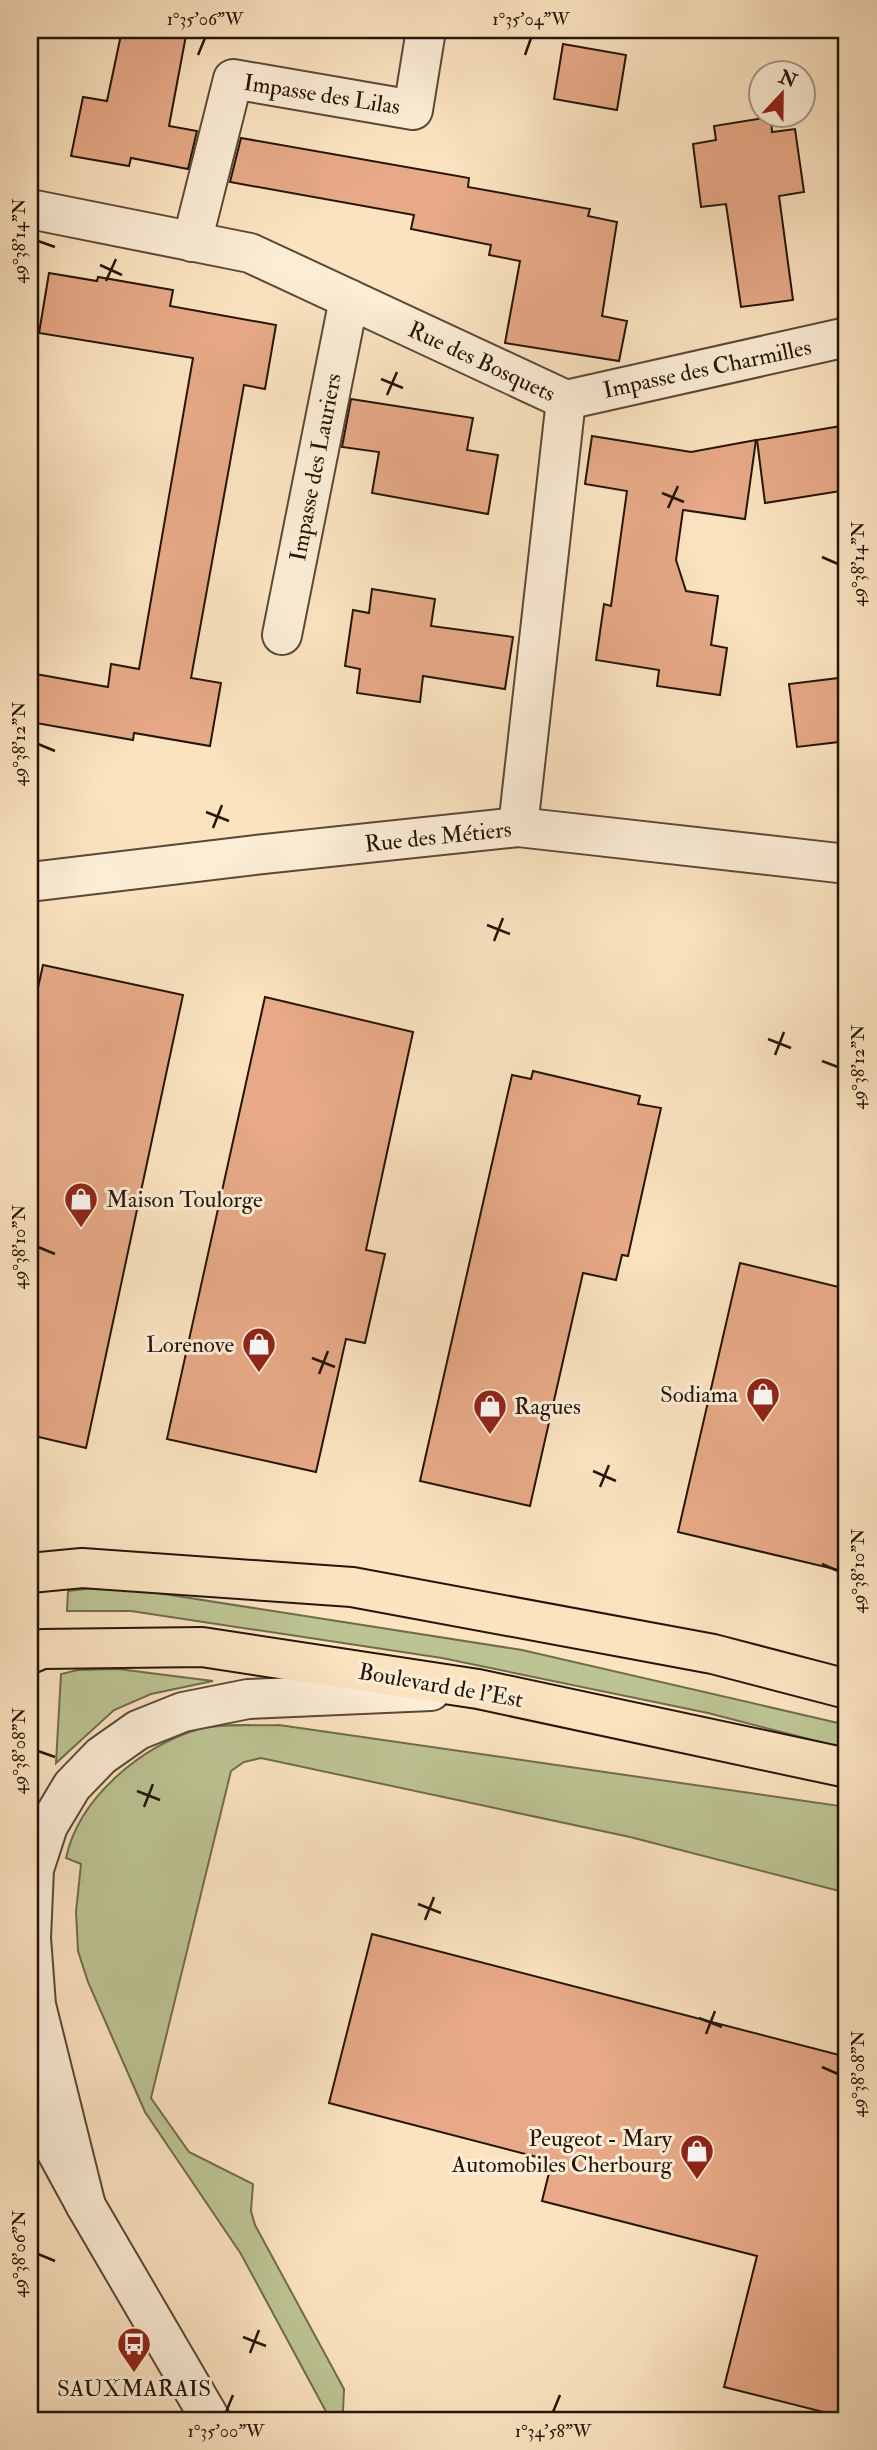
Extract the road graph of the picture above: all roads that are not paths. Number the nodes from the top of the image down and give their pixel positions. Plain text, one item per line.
1 (426, 30) edge
2 (30, 209) edge
3 (192, 242) junction
4 (349, 299) junction
5 (847, 337) edge
6 (566, 400) junction
7 (282, 635) dead end
8 (519, 827) junction
9 (847, 864) edge
10 (30, 882) edge
11 (30, 1573) edge
12 (30, 1654) edge
13 (478, 1689) junction
14 (847, 1689) edge
15 (847, 1768) edge
16 (30, 2103) edge
17 (86, 2206) junction
18 (211, 2420) edge

1 - 3 street, Impasse des Lilas
2 - 3 street, Rue des Bosquets
3 - 4 street, Rue des Bosquets
4 - 6 street, Rue des Bosquets
4 - 7 street, Impasse des Lauriers
5 - 6 street, Impasse des Charmilles
6 - 8 street, Rue des Bosquets
8 - 9 street, Rue des Métiers
8 - 10 street, Rue des Métiers
11 - 14 main road
12 - 13 main road, Boulevard de l'Est
13 - 15 main road, Boulevard de l'Est
13 - 17 street
16 - 17 street
17 - 18 street

